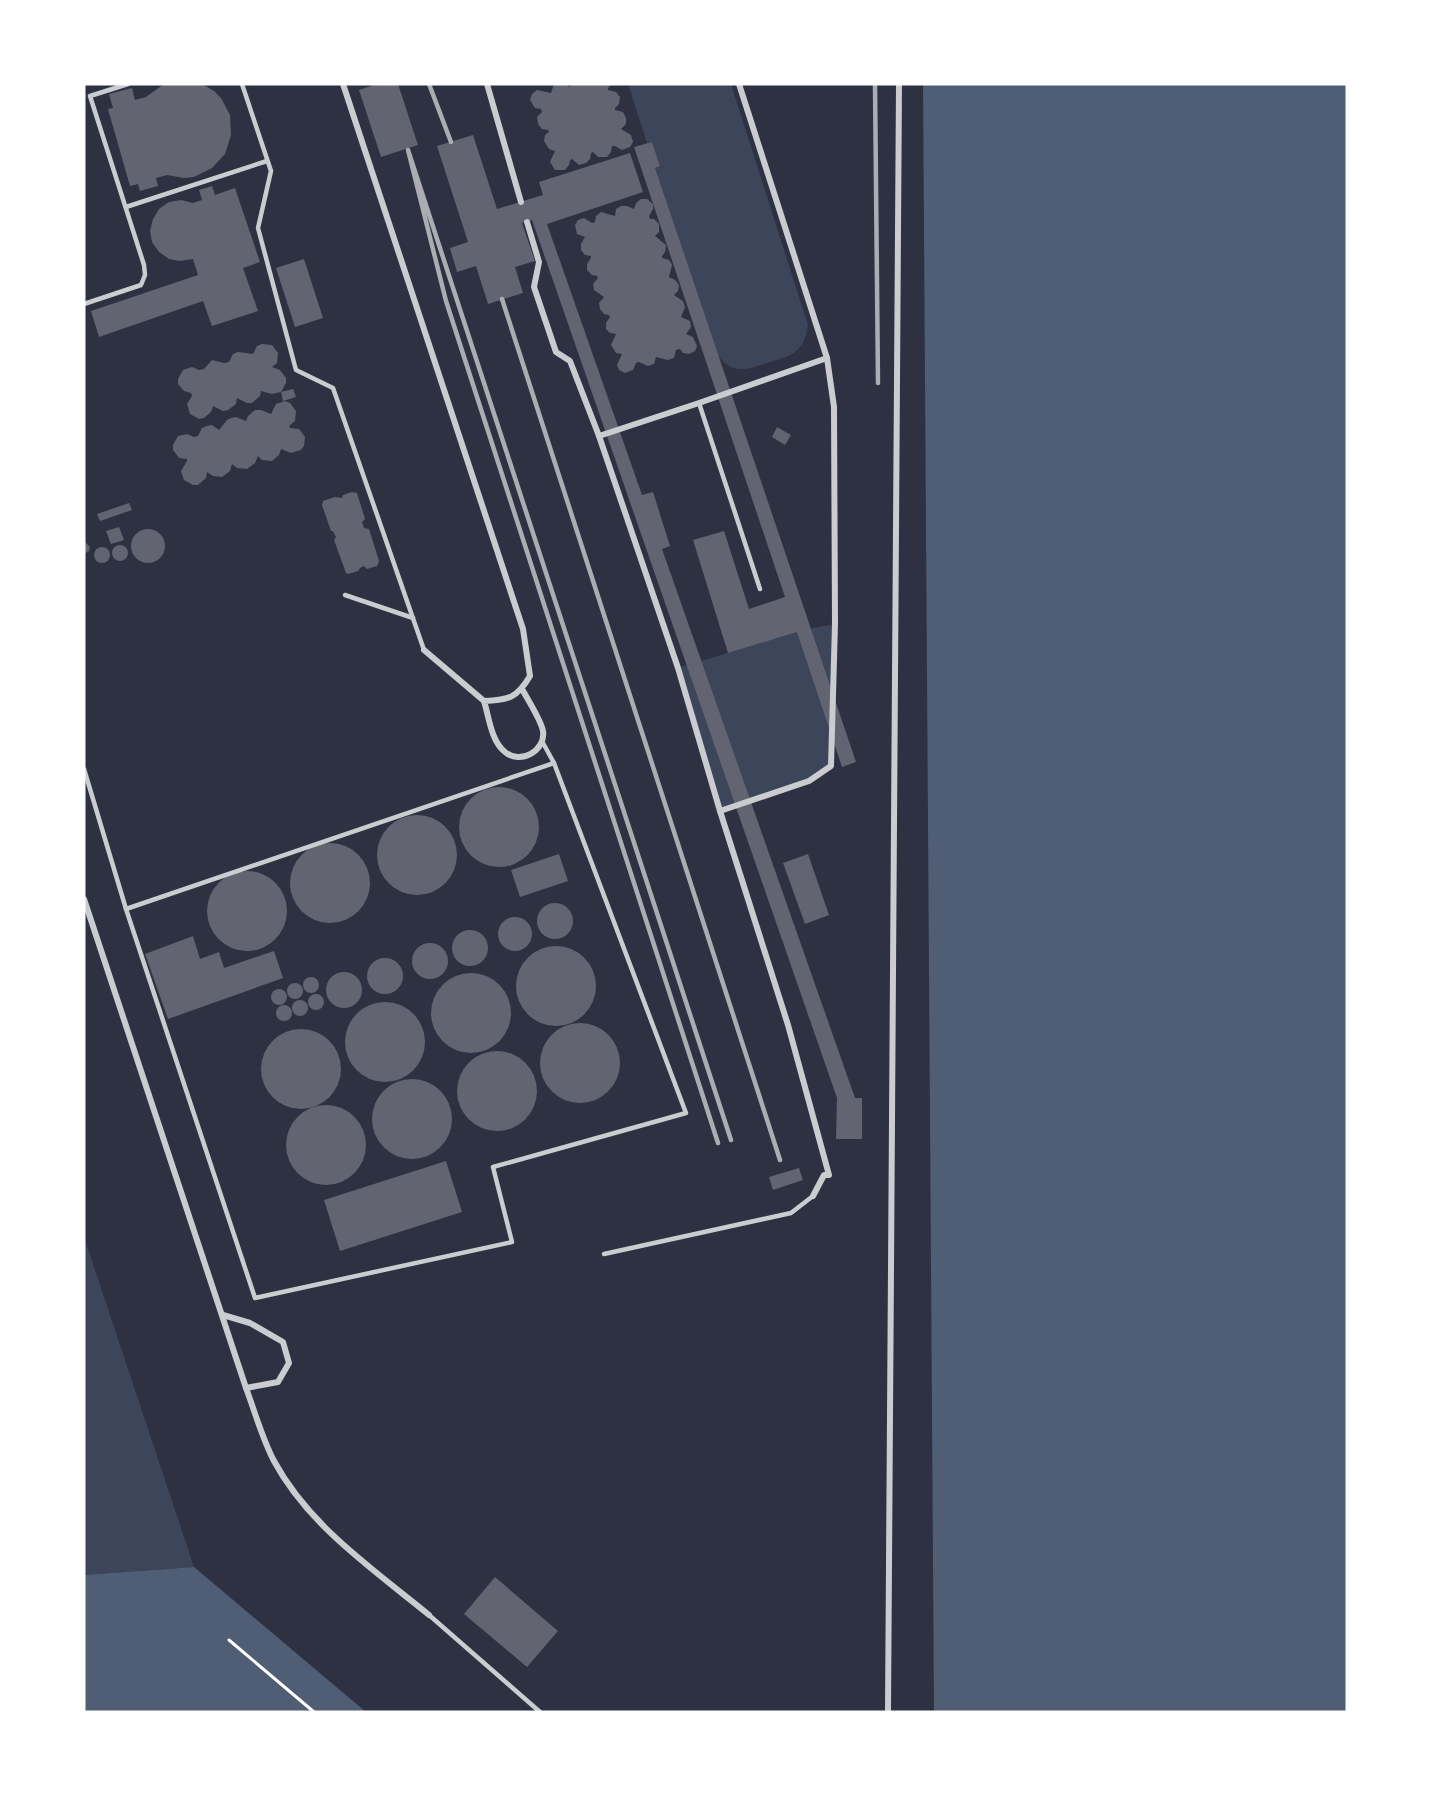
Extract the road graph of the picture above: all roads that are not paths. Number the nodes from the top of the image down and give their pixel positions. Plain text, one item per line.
1 (128, 84) edge
2 (242, 84) edge
3 (344, 84) edge
4 (487, 84) edge
5 (739, 84) edge
6 (899, 84) edge
7 (267, 161) junction
8 (521, 202) dead end
9 (126, 207) junction
10 (527, 222) dead end
11 (84, 304) edge
12 (827, 358) junction
13 (699, 403) junction
14 (599, 436) junction
15 (760, 589) dead end
16 (345, 595) dead end
17 (413, 618) junction
18 (424, 650) joint
19 (522, 689) junction
20 (484, 701) junction
21 (543, 743) junction
22 (554, 763) junction
23 (84, 769) edge
24 (720, 811) junction
25 (84, 899) edge
26 (126, 909) junction
27 (813, 1196) joint
28 (604, 1254) dead end
29 (223, 1315) junction
30 (246, 1388) junction
31 (429, 1616) joint
32 (540, 1712) edge
33 (888, 1712) edge

1 - 9 lane
2 - 7 lane
3 - 19 street
4 - 8 street
5 - 12 street
6 - 33 street
7 - 9 lane
7 - 17 lane
9 - 11 lane
10 - 14 street
12 - 13 street
12 - 24 street
13 - 14 street
13 - 15 lane
14 - 24 street
16 - 17 lane
17 - 18 lane
18 - 20 street
19 - 20 street
19 - 21 street
20 - 21 street
21 - 22 lane
22 - 26 lane
22 - 26 lane
23 - 26 lane
24 - 27 street
25 - 29 street
27 - 28 lane
29 - 30 street
29 - 30 street
30 - 31 street
31 - 32 lane

